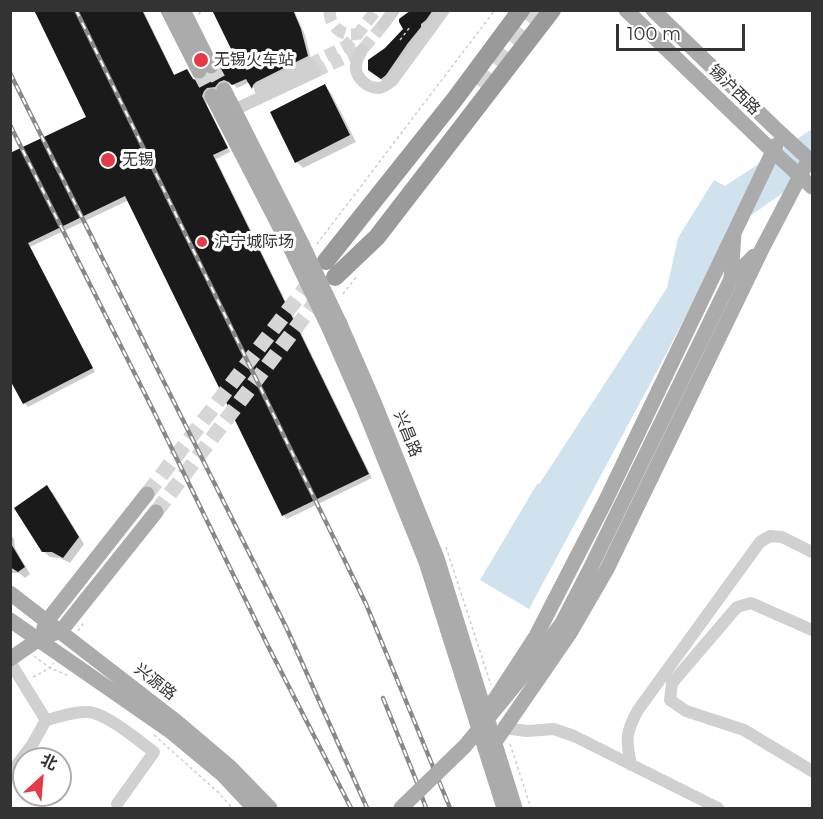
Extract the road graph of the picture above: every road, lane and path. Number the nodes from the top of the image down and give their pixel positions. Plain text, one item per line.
1 (168, 10) edge
2 (205, 10) edge
3 (394, 10) edge
4 (444, 10) edge
5 (495, 10) edge
6 (507, 10) edge
7 (521, 10) edge
8 (552, 10) edge
9 (626, 10) edge
10 (653, 10) edge
11 (190, 13) edge
12 (383, 25) tunnel mouth
13 (410, 27) dead end
14 (400, 40) dead end
15 (362, 50) tunnel mouth
16 (313, 68) tunnel mouth
17 (480, 87) tunnel mouth
18 (225, 100) junction
19 (778, 131) junction
20 (770, 148) junction
21 (811, 160) edge
22 (800, 175) junction
23 (813, 187) edge
24 (734, 233) junction
25 (303, 246) junction
26 (762, 247) junction
27 (731, 279) junction
28 (147, 494) tunnel mouth
29 (156, 512) tunnel mouth
30 (813, 552) edge
31 (10, 593) edge
32 (10, 620) edge
33 (47, 621) junction
34 (813, 630) edge
35 (61, 631) junction
36 (39, 639) junction
37 (10, 660) edge
38 (481, 716) junction
39 (46, 720) junction
40 (504, 728) junction
41 (490, 747) junction
42 (631, 765) junction
43 (813, 771) edge
44 (10, 774) edge
45 (117, 804) dead end
46 (254, 808) edge
47 (270, 808) edge
48 (401, 808) edge
49 (504, 808) edge
50 (515, 808) edge
51 (718, 808) edge

1 - 11 main road
2 - 11 path
3 - 12 street
4 - 15 street
5 - 25 path
6 - 7 highway
8 - 17 highway
9 - 20 main road, 锡沪西路
10 - 19 main road, 锡沪西路
13 - 14 path
16 - 18 street
18 - 25 main road, 兴昌路
18 - 25 main road, 兴昌路
19 - 20 main road
19 - 21 main road, 锡沪西路
20 - 22 main road, 锡沪西路
20 - 24 main road
21 - 22 main road
22 - 23 main road, 锡沪西路
22 - 26 main road
24 - 27 main road
24 - 38 main road
25 - 38 main road, 兴昌路, bridge
26 - 27 main road
26 - 40 main road
27 - 48 main road, bridge
28 - 33 main road
29 - 35 main road
30 - 42 street
31 - 33 main road, 兴源路
32 - 36 main road, 兴源路
33 - 35 main road, 兴源路
33 - 36 main road
34 - 43 street
35 - 36 main road
35 - 47 main road, 兴源路
36 - 37 main road
36 - 46 main road, 兴源路
37 - 39 street
38 - 41 main road, 兴昌路
39 - 44 street
39 - 45 street
40 - 41 main road
40 - 42 street
41 - 49 main road, 兴昌路
41 - 50 main road, 兴昌路
42 - 51 street

